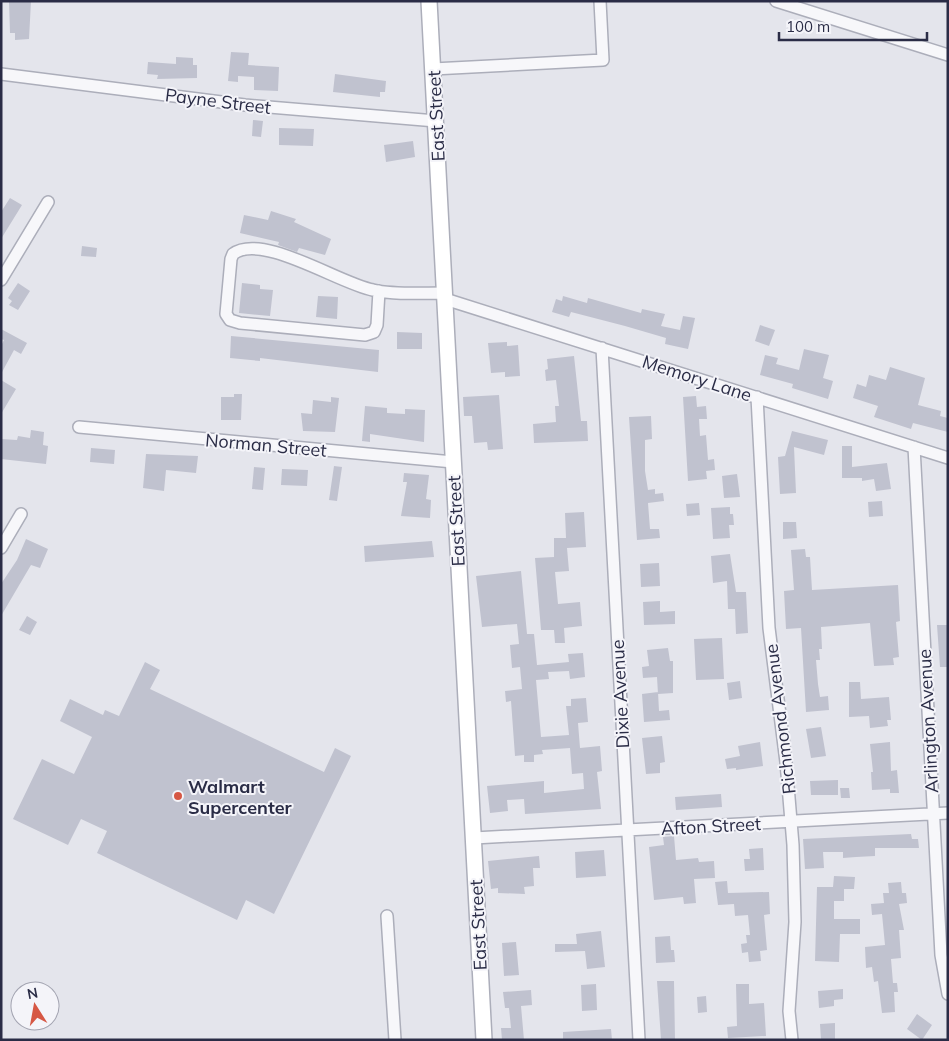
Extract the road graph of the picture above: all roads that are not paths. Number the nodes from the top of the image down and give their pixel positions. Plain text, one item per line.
1 (429, 1) edge
2 (600, 1) edge
3 (776, 1) edge
4 (948, 55) edge
5 (433, 69) junction
6 (1, 74) edge
7 (436, 121) junction
8 (48, 202) dead end
9 (1, 280) edge
10 (379, 292) junction
11 (445, 296) junction
12 (602, 348) junction
13 (757, 397) junction
14 (79, 427) dead end
15 (914, 447) junction
16 (948, 458) edge
17 (453, 462) junction
18 (20, 514) dead end
19 (1, 548) edge
20 (948, 813) edge
21 (933, 814) junction
22 (791, 821) junction
23 (627, 830) junction
24 (474, 838) junction
25 (387, 916) dead end
26 (948, 994) edge
27 (395, 1040) edge
28 (484, 1040) edge
29 (639, 1040) edge
30 (792, 1040) edge

1 - 5 street, East Street
2 - 5 street
3 - 4 street
5 - 7 street, East Street
6 - 7 street, Payne Street
7 - 11 street, East Street
8 - 9 street
10 - 10 street, Memory Lane
10 - 11 street, Memory Lane
11 - 12 street, Memory Lane
11 - 17 street, East Street
12 - 13 street, Memory Lane
12 - 23 street, Dixie Avenue
13 - 15 street, Memory Lane
13 - 22 street, Richmond Avenue
14 - 17 street, Norman Street
15 - 16 street, Memory Lane
15 - 21 street, Arlington Avenue
17 - 24 street, East Street
18 - 19 street
20 - 21 street, Afton Street
21 - 22 street, Afton Street
21 - 26 street, Arlington Avenue
22 - 23 street, Afton Street
22 - 30 street, Richmond Avenue
23 - 24 street, Afton Street
23 - 29 street, Dixie Avenue
24 - 28 street, East Street
25 - 27 street

